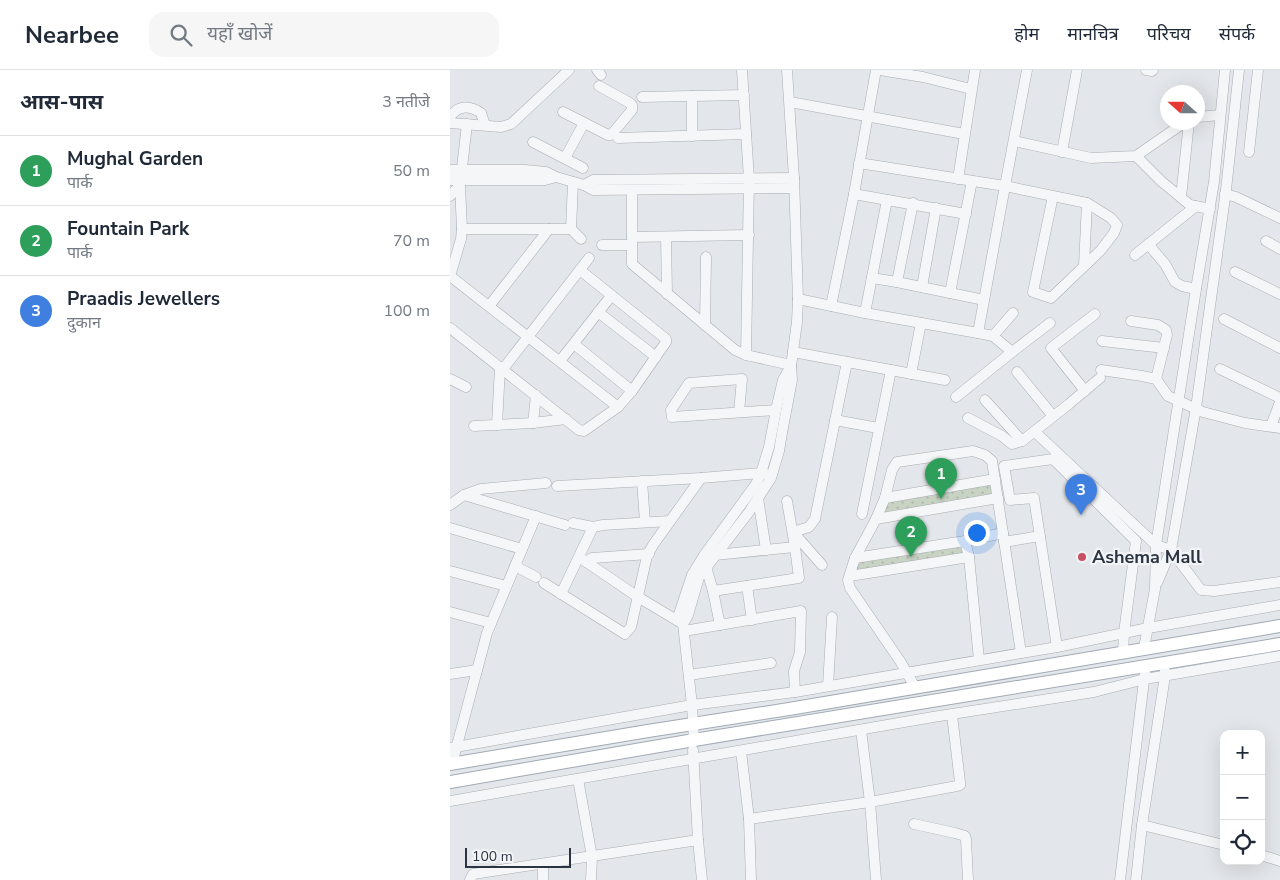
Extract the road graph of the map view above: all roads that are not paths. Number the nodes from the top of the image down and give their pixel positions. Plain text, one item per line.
1 (569, 70) edge
2 (742, 70) edge
3 (787, 70) edge
4 (876, 70) edge
5 (880, 70) edge
6 (975, 70) edge
7 (1028, 70) edge
8 (1077, 70) edge
9 (1146, 70) edge
10 (1152, 70) edge
11 (1224, 70) edge
12 (1239, 70) edge
13 (1258, 70) edge
14 (923, 73) edge
15 (599, 86) dead end
16 (972, 89) junction
17 (744, 95) junction
18 (642, 96) dead end
19 (692, 96) junction
20 (790, 102) junction
21 (563, 112) dead end
22 (1220, 115) junction
23 (868, 116) junction
24 (1205, 116) edge
25 (450, 117) edge
26 (450, 123) edge
27 (584, 123) junction
28 (467, 124) junction
29 (485, 125) junction
30 (1173, 130) edge
31 (1189, 130) edge
32 (746, 134) junction
33 (964, 134) junction
34 (692, 136) junction
35 (618, 138) dead end
36 (1014, 141) junction
37 (533, 142) dead end
38 (1062, 152) junction
39 (1249, 152) dead end
40 (1136, 156) junction
41 (565, 158) junction
42 (859, 163) junction
43 (455, 177) edge
44 (958, 179) junction
45 (571, 181) junction
46 (972, 181) junction
47 (1214, 182) junction
48 (794, 183) junction
49 (749, 184) junction
50 (584, 185) junction
51 (1004, 186) junction
52 (1226, 189) junction
53 (632, 190) junction
54 (854, 194) junction
55 (450, 196) edge
56 (1053, 196) junction
57 (1180, 197) junction
58 (887, 200) junction
59 (912, 203) junction
60 (1087, 203) junction
61 (1196, 206) junction
62 (936, 208) junction
63 (1210, 209) junction
64 (966, 214) junction
65 (1280, 218) edge
66 (462, 229) junction
67 (549, 230) junction
68 (571, 230) junction
69 (749, 235) junction
70 (666, 237) junction
71 (581, 239) dead end
72 (632, 241) junction
73 (1266, 241) dead end
74 (1148, 244) junction
75 (602, 245) dead end
76 (1280, 249) edge
77 (1135, 255) dead end
78 (706, 257) dead end
79 (590, 258) dead end
80 (1084, 266) junction
81 (580, 270) junction
82 (1235, 272) dead end
83 (450, 276) edge
84 (872, 278) junction
85 (897, 282) junction
86 (922, 287) junction
87 (1196, 289) junction
88 (950, 293) junction
89 (667, 294) junction
90 (1280, 294) edge
91 (611, 296) junction
92 (798, 299) junction
93 (984, 300) junction
94 (489, 306) junction
95 (831, 306) junction
96 (598, 312) junction
97 (865, 313) junction
98 (1013, 313) dead end
99 (1095, 314) dead end
100 (1224, 319) dead end
101 (1132, 321) dead end
102 (921, 323) junction
103 (1050, 323) dead end
104 (705, 326) junction
105 (450, 328) edge
106 (978, 333) junction
107 (993, 336) junction
108 (528, 337) junction
109 (1102, 341) dead end
110 (574, 344) junction
111 (1164, 348) junction
112 (1280, 348) edge
113 (793, 352) junction
114 (1012, 352) junction
115 (746, 355) junction
116 (656, 357) junction
117 (560, 361) junction
118 (847, 362) junction
119 (791, 366) junction
120 (502, 368) junction
121 (1220, 369) dead end
122 (891, 370) junction
123 (1017, 372) dead end
124 (911, 374) junction
125 (1156, 379) junction
126 (450, 380) edge
127 (945, 380) dead end
128 (466, 387) dead end
129 (632, 391) junction
130 (1085, 391) junction
131 (536, 395) junction
132 (956, 397) dead end
133 (985, 400) dead end
134 (1178, 400) junction
135 (1280, 400) edge
136 (618, 407) junction
137 (1196, 408) junction
138 (776, 410) junction
139 (739, 412) junction
140 (1053, 416) junction
141 (968, 418) dead end
142 (566, 419) junction
143 (835, 420) junction
144 (533, 424) junction
145 (497, 425) junction
146 (474, 426) dead end
147 (1276, 427) edge
148 (878, 428) junction
149 (1035, 432) junction
150 (1022, 442) junction
151 (761, 473) junction
152 (772, 475) junction
153 (701, 478) junction
154 (995, 479) junction
155 (642, 481) junction
156 (546, 483) dead end
157 (557, 486) dead end
158 (464, 495) junction
159 (758, 498) junction
160 (884, 498) junction
161 (998, 498) junction
162 (787, 501) dead end
163 (450, 505) edge
164 (862, 514) dead end
165 (536, 516) junction
166 (876, 519) junction
167 (670, 521) junction
168 (645, 522) junction
169 (593, 527) junction
170 (450, 528) edge
171 (792, 532) junction
172 (1040, 536) junction
173 (1004, 538) junction
174 (965, 541) junction
175 (1156, 546) junction
176 (795, 547) junction
177 (522, 549) junction
178 (766, 550) junction
179 (1171, 550) junction
180 (649, 554) junction
181 (715, 555) junction
182 (969, 557) junction
183 (855, 558) junction
184 (582, 559) junction
185 (822, 565) dead end
186 (515, 566) junction
187 (706, 567) junction
188 (450, 571) edge
189 (850, 576) junction
190 (1280, 582) edge
191 (506, 586) junction
192 (746, 586) junction
193 (1155, 589) junction
194 (713, 591) junction
195 (561, 594) junction
196 (638, 597) junction
197 (1280, 605) edge
198 (450, 612) edge
199 (832, 617) dead end
200 (752, 620) junction
201 (491, 623) junction
202 (720, 625) junction
203 (1280, 626) edge
204 (684, 628) junction
205 (1148, 628) junction
206 (1124, 633) junction
207 (1280, 644) edge
208 (1057, 647) junction
209 (1144, 648) junction
210 (1123, 652) junction
211 (1022, 653) junction
212 (1280, 656) edge
213 (979, 660) junction
214 (771, 663) dead end
215 (1164, 669) junction
216 (477, 670) junction
217 (907, 672) junction
218 (1145, 672) junction
219 (450, 674) edge
220 (689, 675) junction
221 (828, 686) junction
222 (915, 687) junction
223 (795, 692) junction
224 (692, 705) junction
225 (952, 715) junction
226 (693, 724) junction
227 (861, 730) junction
228 (453, 747) edge
229 (693, 750) junction
230 (742, 751) junction
231 (562, 763) junction
232 (451, 764) edge
233 (578, 779) junction
234 (564, 781) junction
235 (450, 782) edge
236 (450, 801) edge
237 (870, 802) junction
238 (749, 819) junction
239 (914, 824) dead end
240 (1142, 825) junction
241 (698, 840) junction
242 (1220, 843) edge
243 (1280, 849) edge
244 (592, 857) junction
245 (1271, 858) edge
246 (543, 864) junction
247 (503, 875) edge
248 (470, 880) edge
249 (543, 880) edge
250 (591, 880) edge
251 (702, 880) edge
252 (751, 880) edge
253 (876, 880) edge
254 (968, 880) edge
255 (1120, 880) edge
256 (1136, 880) edge

1 - 29 street
2 - 17 street
3 - 20 street
4 - 23 street
5 - 14 street
6 - 16 street
7 - 36 street
8 - 38 street
9 - 10 street
11 - 22 street
12 - 52 street
13 - 39 street
14 - 16 street
15 - 27 street
16 - 33 street
17 - 19 street
17 - 32 street
18 - 19 street
19 - 34 street
20 - 23 street
20 - 48 street
21 - 27 street
22 - 24 street
22 - 47 street
23 - 33 street
23 - 42 street
25 - 29 street
26 - 28 street
27 - 41 street
28 - 29 street
28 - 43 street
30 - 40 street
31 - 57 street
32 - 34 street
32 - 49 street
33 - 44 street
34 - 35 street
36 - 38 street
36 - 51 street
37 - 41 street
38 - 40 street
40 - 57 street
41 - 45 street
42 - 44 street
42 - 54 street
43 - 45 street
43 - 55 street
43 - 66 street
44 - 46 street
45 - 50 street
45 - 68 street
46 - 51 street
46 - 64 street
47 - 52 street
47 - 63 street
48 - 49 street
48 - 92 street
49 - 50 street
49 - 53 street
49 - 69 street
50 - 53 street
51 - 56 street
51 - 93 street
52 - 65 street
52 - 137 street
53 - 72 street
54 - 58 street
54 - 95 street
56 - 60 street
56 - 80 street
57 - 61 street
58 - 59 street
58 - 84 street
59 - 62 street
59 - 85 street
60 - 80 street
60 - 80 street
61 - 63 street
61 - 74 street
62 - 64 street
62 - 86 street
63 - 87 street
64 - 88 street
66 - 67 street
66 - 83 street
67 - 68 street
67 - 94 street
68 - 71 street
69 - 70 street
69 - 115 street
70 - 72 street
70 - 89 street
72 - 75 street
72 - 89 street
73 - 76 street
74 - 77 street
74 - 87 street
78 - 104 street
79 - 81 street
81 - 91 street
81 - 108 street
82 - 90 street
83 - 94 street
84 - 85 street
84 - 97 street
85 - 86 street
86 - 88 street
87 - 134 street
88 - 93 street
89 - 104 street
91 - 96 street
91 - 116 street
92 - 95 street
92 - 113 street
93 - 106 street
94 - 108 street
95 - 97 street
96 - 110 street
96 - 116 street
97 - 102 street
98 - 107 street
99 - 130 street
100 - 112 street
101 - 111 street
102 - 106 street
102 - 124 street
103 - 114 street
104 - 115 street
105 - 120 street
106 - 107 street
107 - 114 street
108 - 117 street
108 - 120 street
109 - 111 street
110 - 117 street
110 - 129 street
111 - 125 street
113 - 118 street
113 - 119 street
114 - 132 street
115 - 119 street
116 - 129 street
117 - 136 street
118 - 122 street
118 - 143 street
119 - 138 street
119 - 152 street
120 - 131 street
120 - 145 street
121 - 135 street
122 - 124 street
122 - 148 street
123 - 140 street
124 - 127 street
125 - 130 street
125 - 134 street
126 - 128 street
129 - 136 street
130 - 140 street
131 - 142 street
131 - 144 street
133 - 150 street
134 - 137 street
134 - 175 street
135 - 147 street
136 - 142 street
137 - 147 street
137 - 179 street
138 - 139 street
138 - 151 street
139 - 139 street
140 - 149 street
141 - 150 street
142 - 144 street
143 - 148 street
143 - 171 street
144 - 145 street
145 - 146 street
148 - 164 street
149 - 150 street
149 - 175 street
151 - 152 street
151 - 153 street
151 - 204 street
152 - 159 street
153 - 155 street
153 - 167 street
154 - 160 street
154 - 160 street
154 - 161 street
155 - 157 street
155 - 168 street
156 - 158 street
158 - 163 street
158 - 165 street
159 - 178 street
159 - 181 street
160 - 166 street
161 - 166 street
161 - 173 street
162 - 171 street
165 - 169 street
165 - 177 street
166 - 183 street
167 - 168 street
167 - 180 street
168 - 169 street
169 - 184 street
170 - 177 street
171 - 176 street
171 - 185 street
172 - 173 street
172 - 206 street
172 - 208 street
173 - 174 street
173 - 211 street
174 - 182 street
174 - 183 street
175 - 179 street
175 - 193 street
176 - 178 street
176 - 192 street
177 - 186 street
178 - 181 street
179 - 190 street
179 - 193 street
180 - 184 street
180 - 196 street
181 - 187 street
182 - 189 street
182 - 213 street
183 - 189 street
184 - 195 street
184 - 196 street
186 - 191 street
186 - 195 street
187 - 194 street
187 - 204 street
188 - 191 street
189 - 217 street
191 - 201 street
192 - 194 street
192 - 200 street
193 - 205 street
194 - 202 street
195 - 196 street
196 - 204 street
197 - 205 street
198 - 201 street
199 - 221 street
200 - 202 street
200 - 223 street
201 - 216 street
202 - 204 street
203 - 209 main road
204 - 220 street
205 - 206 street
205 - 209 street
206 - 208 street
206 - 210 street
207 - 215 main road
208 - 211 street
209 - 210 main road
210 - 222 main road
211 - 213 street
212 - 215 street
213 - 217 street
214 - 220 street
215 - 218 main road
215 - 240 street
216 - 219 street
216 - 228 street
217 - 221 street
217 - 222 street
218 - 225 street
218 - 229 main road
218 - 255 street
220 - 224 street
221 - 223 street
222 - 226 main road
223 - 224 street
224 - 226 street
224 - 228 street
225 - 227 street
225 - 237 street
226 - 229 street
226 - 232 main road
227 - 230 street
227 - 237 street
228 - 232 street
229 - 230 street
229 - 231 main road
229 - 233 street
229 - 241 street
230 - 238 street
231 - 234 street
231 - 235 main road
233 - 234 street
233 - 244 street
234 - 236 street
237 - 238 street
237 - 253 street
238 - 252 street
239 - 254 street
240 - 242 street
240 - 256 street
241 - 244 street
241 - 251 street
243 - 245 street
244 - 246 street
244 - 250 street
246 - 247 street
246 - 249 street
247 - 248 street

